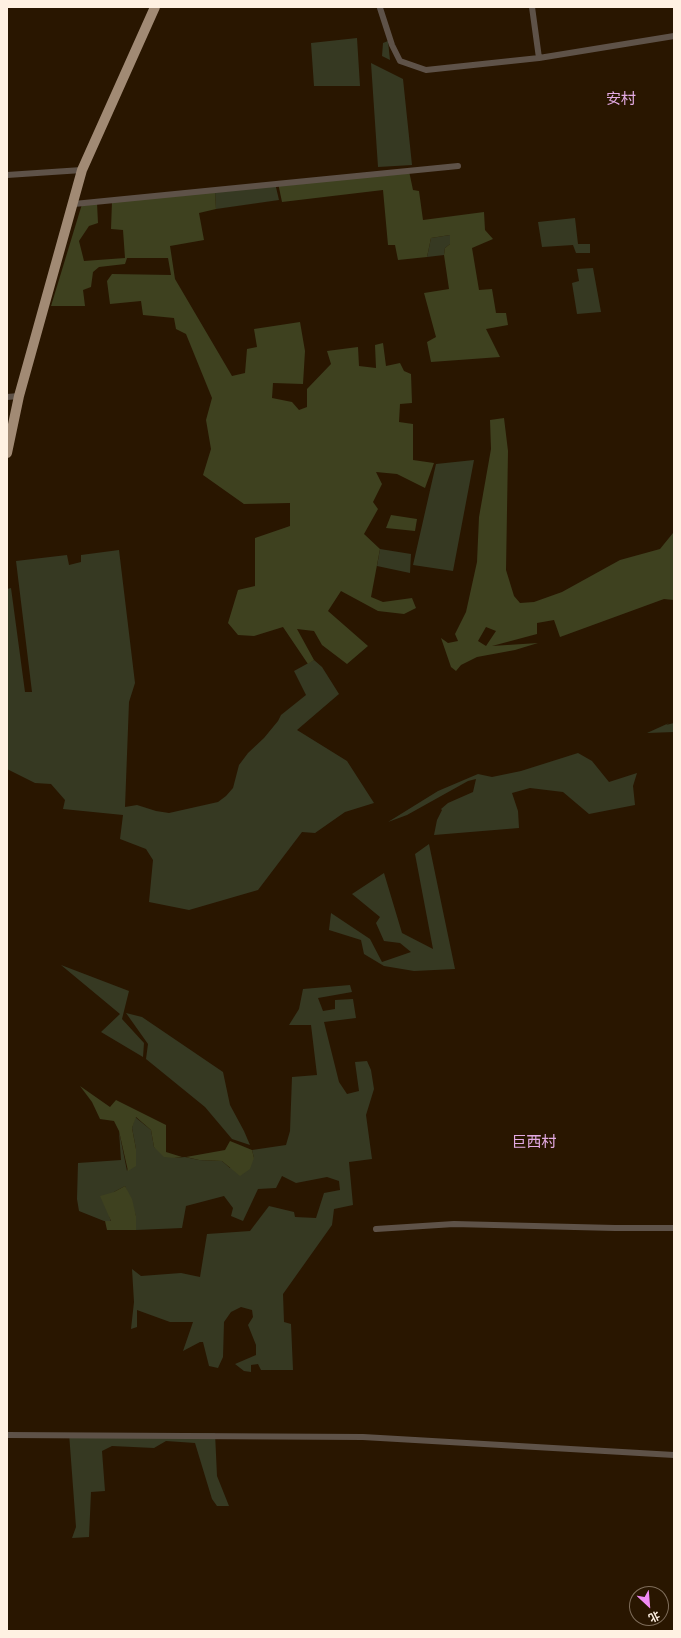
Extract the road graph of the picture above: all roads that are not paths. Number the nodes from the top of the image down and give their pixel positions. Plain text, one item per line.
1 (155, 7) edge
2 (532, 7) edge
3 (380, 8) dead end
4 (674, 36) edge
5 (539, 58) junction
6 (458, 166) dead end
7 (82, 170) junction
8 (7, 175) edge
9 (74, 204) junction
10 (19, 396) junction
11 (7, 397) edge
12 (7, 453) edge
13 (674, 1228) edge
14 (376, 1229) dead end
15 (7, 1435) edge
16 (674, 1455) edge

1 - 7 main road
2 - 5 street
3 - 5 street
4 - 5 street
6 - 9 street
7 - 8 street
7 - 9 main road
9 - 10 main road
10 - 11 street
10 - 12 main road
13 - 14 street
15 - 16 street

